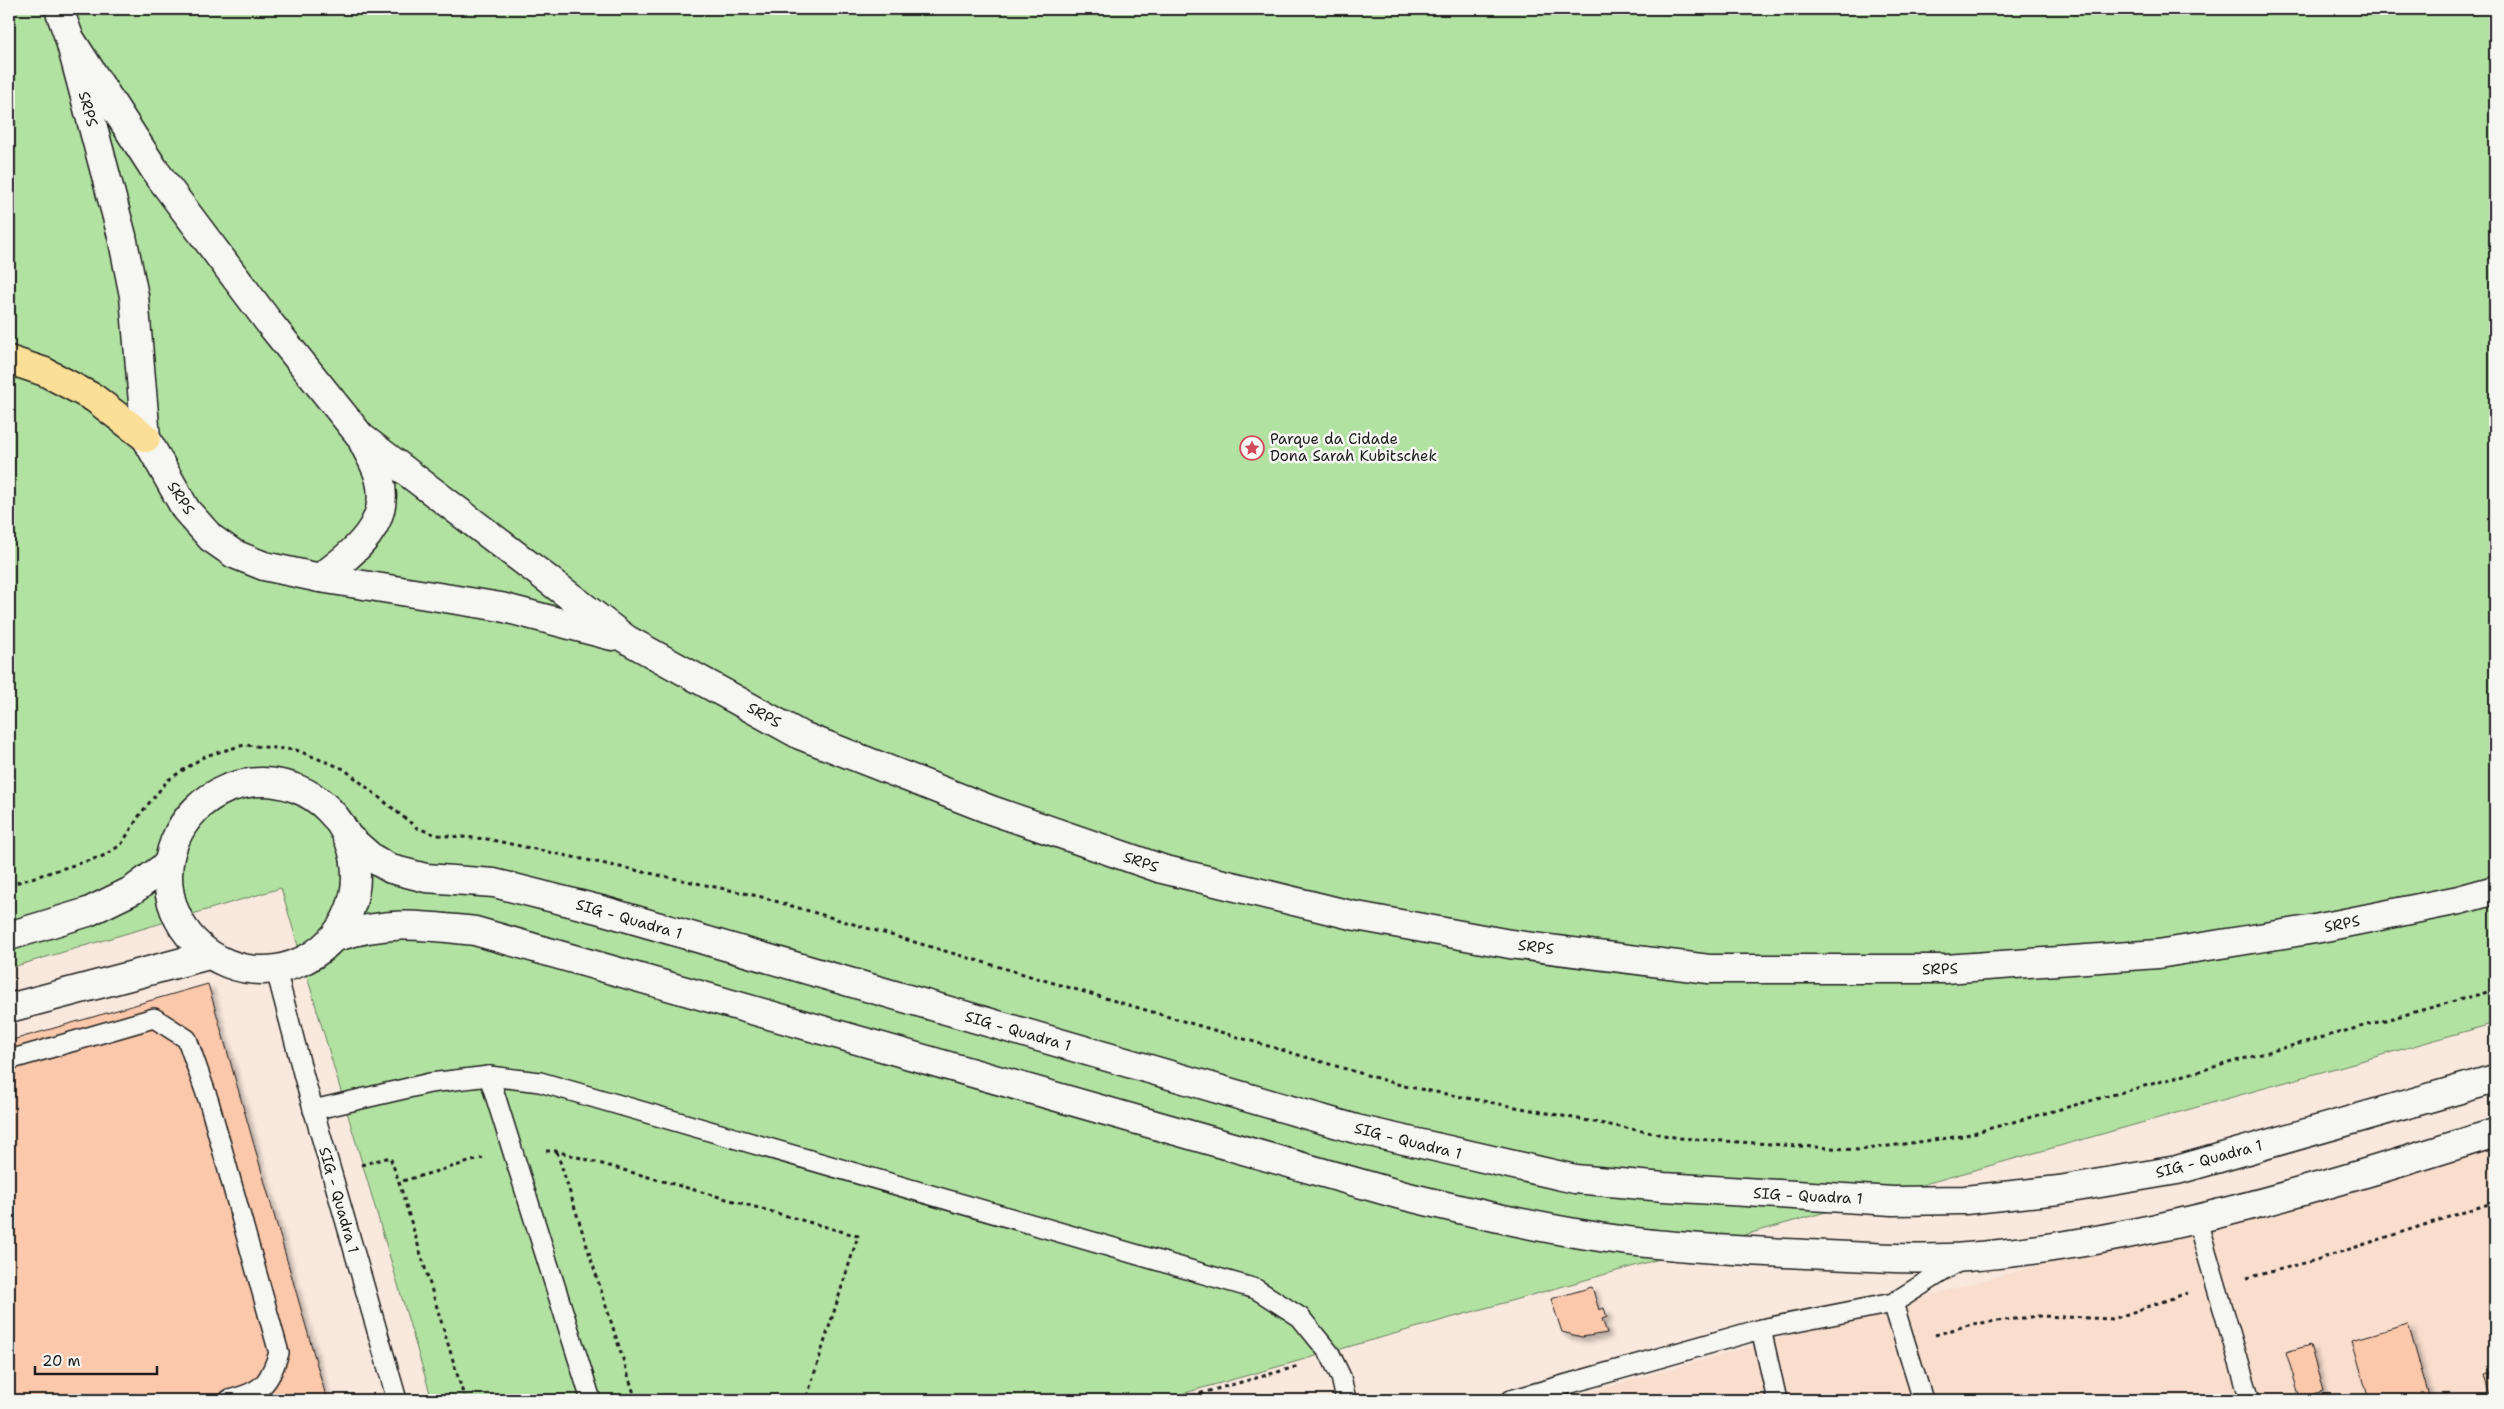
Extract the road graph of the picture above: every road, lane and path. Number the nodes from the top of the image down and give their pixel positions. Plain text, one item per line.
1 (59, 9) edge
2 (69, 37) junction
3 (9, 360) edge
4 (361, 437) junction
5 (146, 438) junction
6 (320, 578) junction
7 (626, 639) junction
8 (348, 837) junction
9 (168, 864) junction
10 (9, 885) edge
11 (2495, 890) edge
12 (9, 936) edge
13 (336, 936) junction
14 (209, 955) junction
15 (276, 970) junction
16 (2495, 990) edge
17 (9, 1008) edge
18 (9, 1060) edge
19 (490, 1076) junction
20 (2495, 1079) edge
21 (314, 1110) junction
22 (2495, 1133) edge
23 (513, 1149) junction
24 (556, 1151) junction
25 (332, 1173) junction
26 (399, 1182) junction
27 (2196, 1217) junction
28 (1965, 1257) junction
29 (1893, 1303) junction
30 (1760, 1330) junction
31 (1330, 1354) junction
32 (1566, 1393) edge
33 (229, 1400) edge
34 (397, 1400) edge
35 (465, 1400) edge
36 (591, 1400) edge
37 (636, 1400) edge
38 (806, 1400) edge
39 (1177, 1400) edge
40 (1346, 1400) edge
41 (1511, 1400) edge
42 (1777, 1400) edge
43 (1923, 1400) edge
44 (2250, 1400) edge

1 - 2 street, SRPS
2 - 4 street, SRPS
2 - 5 street, SRPS
3 - 5 highway
4 - 6 street
4 - 7 street, SRPS
5 - 6 street, SRPS
6 - 7 street, SRPS
7 - 11 street, SRPS
8 - 9 street
8 - 13 street
8 - 20 street, SIG - Quadra 1
9 - 12 street
9 - 14 street
10 - 16 path
13 - 15 street
13 - 28 street
14 - 15 street
14 - 17 street
15 - 21 lane, SIG - Quadra 1
18 - 33 lane
19 - 21 lane
19 - 23 lane
19 - 31 lane
21 - 25 lane, SIG - Quadra 1
22 - 27 street
23 - 24 path
23 - 26 path
23 - 36 lane
24 - 37 path
24 - 38 path
25 - 26 path
25 - 34 lane, SIG - Quadra 1
26 - 35 path
27 - 28 street
27 - 44 lane
28 - 29 lane
29 - 30 lane
29 - 43 lane
30 - 32 lane
30 - 42 lane
31 - 39 path
31 - 40 lane
32 - 41 lane

